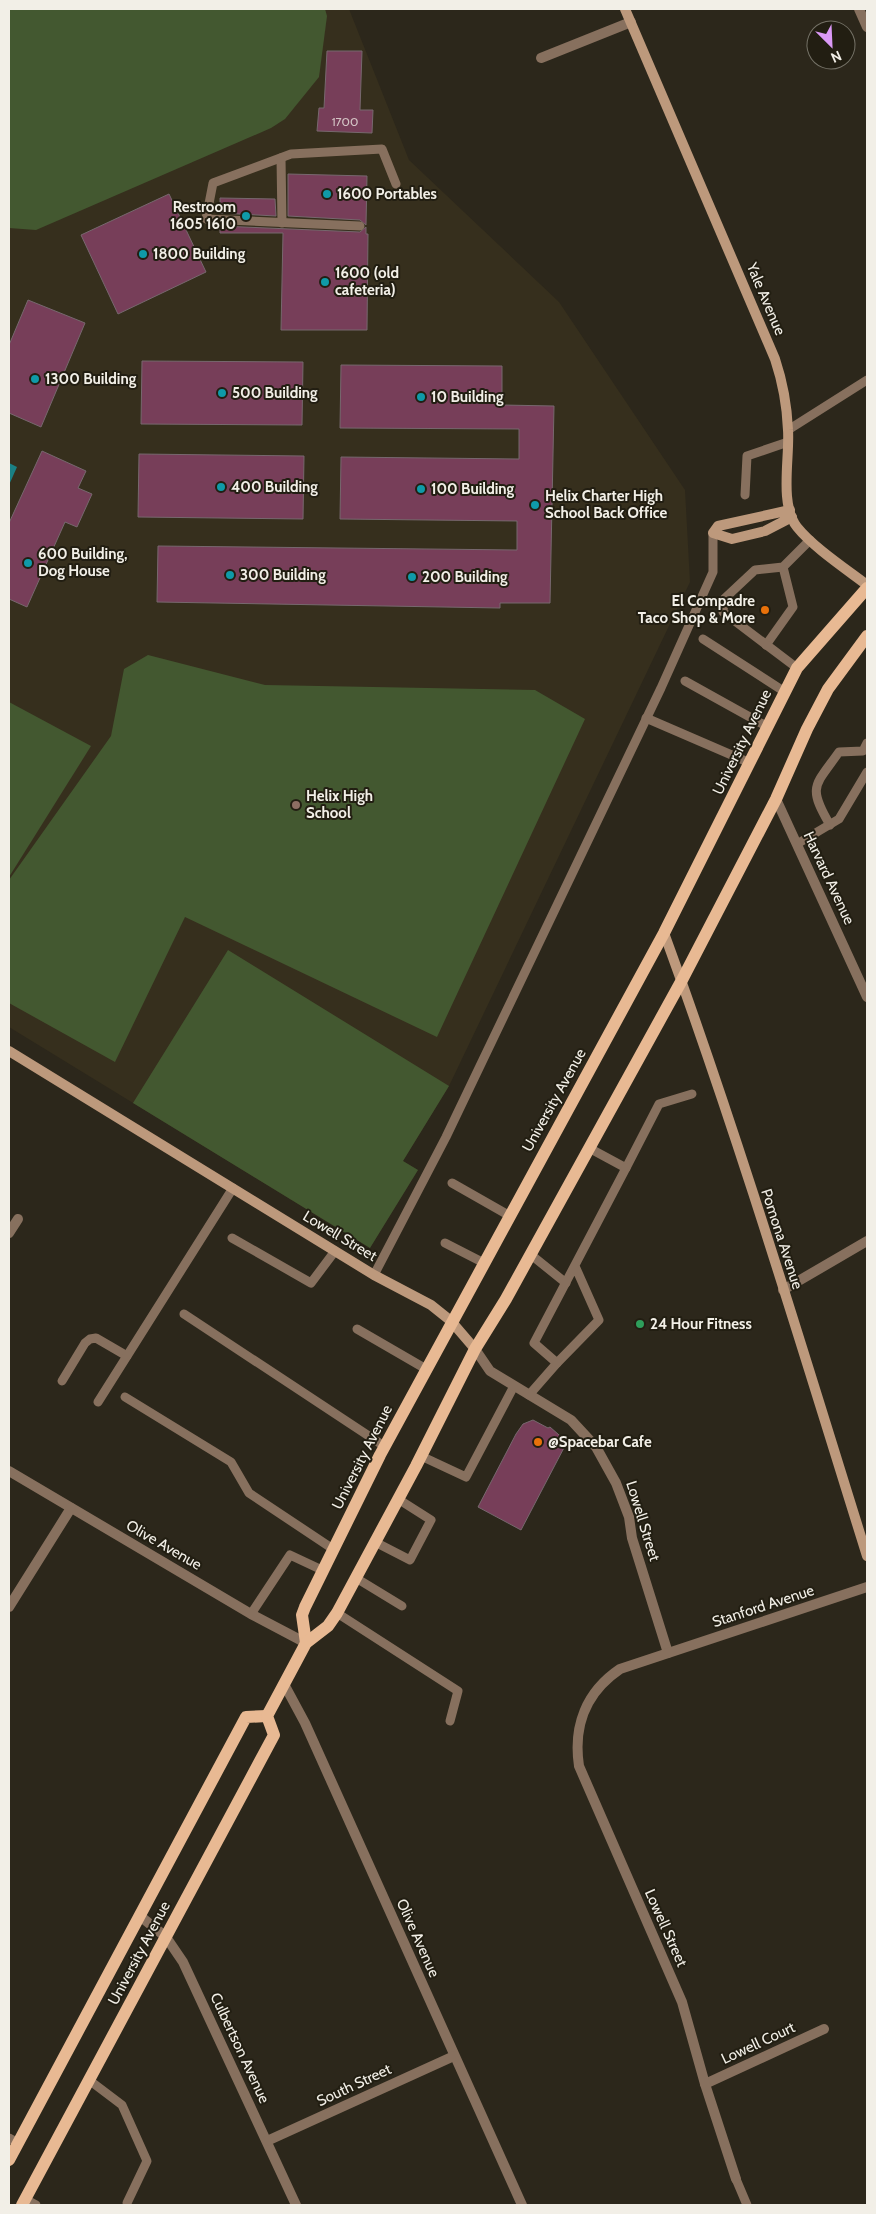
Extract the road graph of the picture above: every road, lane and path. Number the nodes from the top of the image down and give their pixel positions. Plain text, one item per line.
1 (626, 9) edge
2 (860, 9) edge
3 (631, 22) junction
4 (867, 27) edge
5 (541, 58) dead end
6 (281, 158) junction
7 (396, 184) dead end
8 (282, 223) junction
9 (360, 226) dead end
10 (867, 380) edge
11 (788, 430) junction
12 (788, 442) junction
13 (745, 495) dead end
14 (791, 514) junction
15 (713, 533) junction
16 (810, 540) junction
17 (783, 567) junction
18 (867, 586) edge
19 (867, 636) edge
20 (703, 639) dead end
21 (766, 645) junction
22 (797, 668) junction
23 (684, 682) dead end
24 (785, 692) junction
25 (646, 718) junction
26 (768, 727) junction
27 (867, 743) edge
28 (750, 763) junction
29 (867, 772) edge
30 (776, 799) junction
31 (830, 825) junction
32 (797, 844) junction
33 (664, 933) junction
34 (682, 980) junction
35 (867, 997) edge
36 (9, 1051) edge
37 (692, 1094) dead end
38 (588, 1148) junction
39 (626, 1168) junction
40 (452, 1183) dead end
41 (232, 1188) junction
42 (510, 1216) junction
43 (18, 1219) dead end
44 (9, 1233) edge
45 (232, 1238) dead end
46 (867, 1240) edge
47 (445, 1243) dead end
48 (336, 1251) junction
49 (530, 1254) junction
50 (484, 1263) junction
51 (575, 1266) junction
52 (374, 1275) junction
53 (566, 1283) junction
54 (783, 1290) junction
55 (184, 1314) dead end
56 (451, 1322) junction
57 (357, 1329) dead end
58 (475, 1349) junction
59 (127, 1356) junction
60 (557, 1363) junction
61 (426, 1370) junction
62 (62, 1381) dead end
63 (514, 1386) junction
64 (529, 1395) junction
65 (125, 1397) dead end
66 (98, 1402) dead end
67 (384, 1446) junction
68 (421, 1456) junction
69 (9, 1471) edge
70 (398, 1499) junction
71 (71, 1508) junction
72 (375, 1542) junction
73 (333, 1549) junction
74 (867, 1556) edge
75 (322, 1570) junction
76 (356, 1578) junction
77 (867, 1587) edge
78 (402, 1606) dead end
79 (9, 1607) edge
80 (337, 1613) junction
81 (251, 1614) junction
82 (306, 1643) junction
83 (668, 1653) junction
84 (284, 1684) junction
85 (267, 1716) junction
86 (450, 1722) dead end
87 (140, 1916) junction
88 (166, 1937) junction
89 (824, 2029) dead end
90 (454, 2056) junction
91 (89, 2080) junction
92 (705, 2084) junction
93 (13, 2141) edge
94 (267, 2141) junction
95 (9, 2160) edge
96 (736, 2179) joint
97 (28, 2203) edge
98 (127, 2203) dead end
99 (296, 2205) edge
100 (522, 2205) edge
101 (747, 2205) edge

1 - 3 street, Yale Avenue
2 - 4 street
3 - 5 street
3 - 11 street, Yale Avenue
6 - 7 lane
6 - 8 lane
6 - 8 lane
8 - 9 lane
10 - 11 lane
11 - 12 street, Yale Avenue
12 - 13 lane
12 - 14 street, Yale Avenue
14 - 15 street
14 - 15 street
14 - 16 street
15 - 25 lane
16 - 17 lane
16 - 18 street
17 - 21 lane
17 - 21 lane
18 - 22 main road, University Avenue
19 - 30 main road
20 - 24 lane
21 - 22 lane
22 - 24 main road, University Avenue
23 - 26 lane
24 - 26 main road, University Avenue
25 - 28 lane
25 - 52 lane
26 - 28 main road, University Avenue
27 - 31 lane
28 - 33 main road, University Avenue
29 - 31 lane
30 - 32 street, Harvard Avenue
30 - 34 main road
31 - 32 lane
32 - 35 street, Harvard Avenue
33 - 34 street, Pomona Avenue
33 - 42 main road, University Avenue
34 - 38 main road
34 - 54 street, Pomona Avenue
36 - 41 street, Lowell Street
37 - 39 lane
38 - 39 lane
38 - 49 main road
39 - 51 lane
40 - 42 lane
41 - 48 street, Lowell Street
41 - 59 lane
42 - 50 main road, University Avenue
43 - 44 street
45 - 48 lane
46 - 54 street
47 - 50 lane
48 - 52 street, Lowell Street
49 - 53 lane
49 - 58 main road
50 - 56 main road, University Avenue
51 - 53 lane
51 - 60 lane
52 - 56 street, Lowell Street
53 - 60 lane
54 - 74 street, Pomona Avenue
55 - 67 lane
56 - 58 street, Lowell Street
56 - 61 main road, University Avenue
57 - 61 lane
58 - 63 street, Lowell Street
58 - 68 main road
59 - 62 lane
59 - 66 lane
60 - 64 lane
61 - 67 main road, University Avenue
63 - 64 street, Lowell Street
63 - 68 lane
64 - 83 street, Lowell Street
65 - 73 lane
67 - 73 main road, University Avenue
68 - 70 main road
69 - 71 street, Olive Avenue
70 - 72 main road
70 - 72 lane
71 - 79 street
71 - 81 street, Olive Avenue
72 - 76 main road
73 - 75 main road, University Avenue
75 - 81 lane
75 - 82 main road, University Avenue
76 - 78 lane
76 - 80 main road
77 - 83 street, Stanford Avenue
80 - 82 main road
80 - 86 lane
81 - 82 street, Olive Avenue
82 - 84 main road
83 - 92 street, Lowell Street
84 - 85 main road
84 - 90 street, Olive Avenue
85 - 87 main road, University Avenue
85 - 88 main road, University Avenue
87 - 88 street, Culbertson Avenue
87 - 93 main road, University Avenue
88 - 91 main road, University Avenue
88 - 94 street, Culbertson Avenue
89 - 92 street, Lowell Court
90 - 94 street, South Street
90 - 100 street, Olive Avenue
91 - 97 main road, University Avenue
91 - 98 lane
92 - 96 street, Lowell Street
93 - 95 main road, University Avenue
94 - 99 street, Culbertson Avenue
96 - 101 lane

